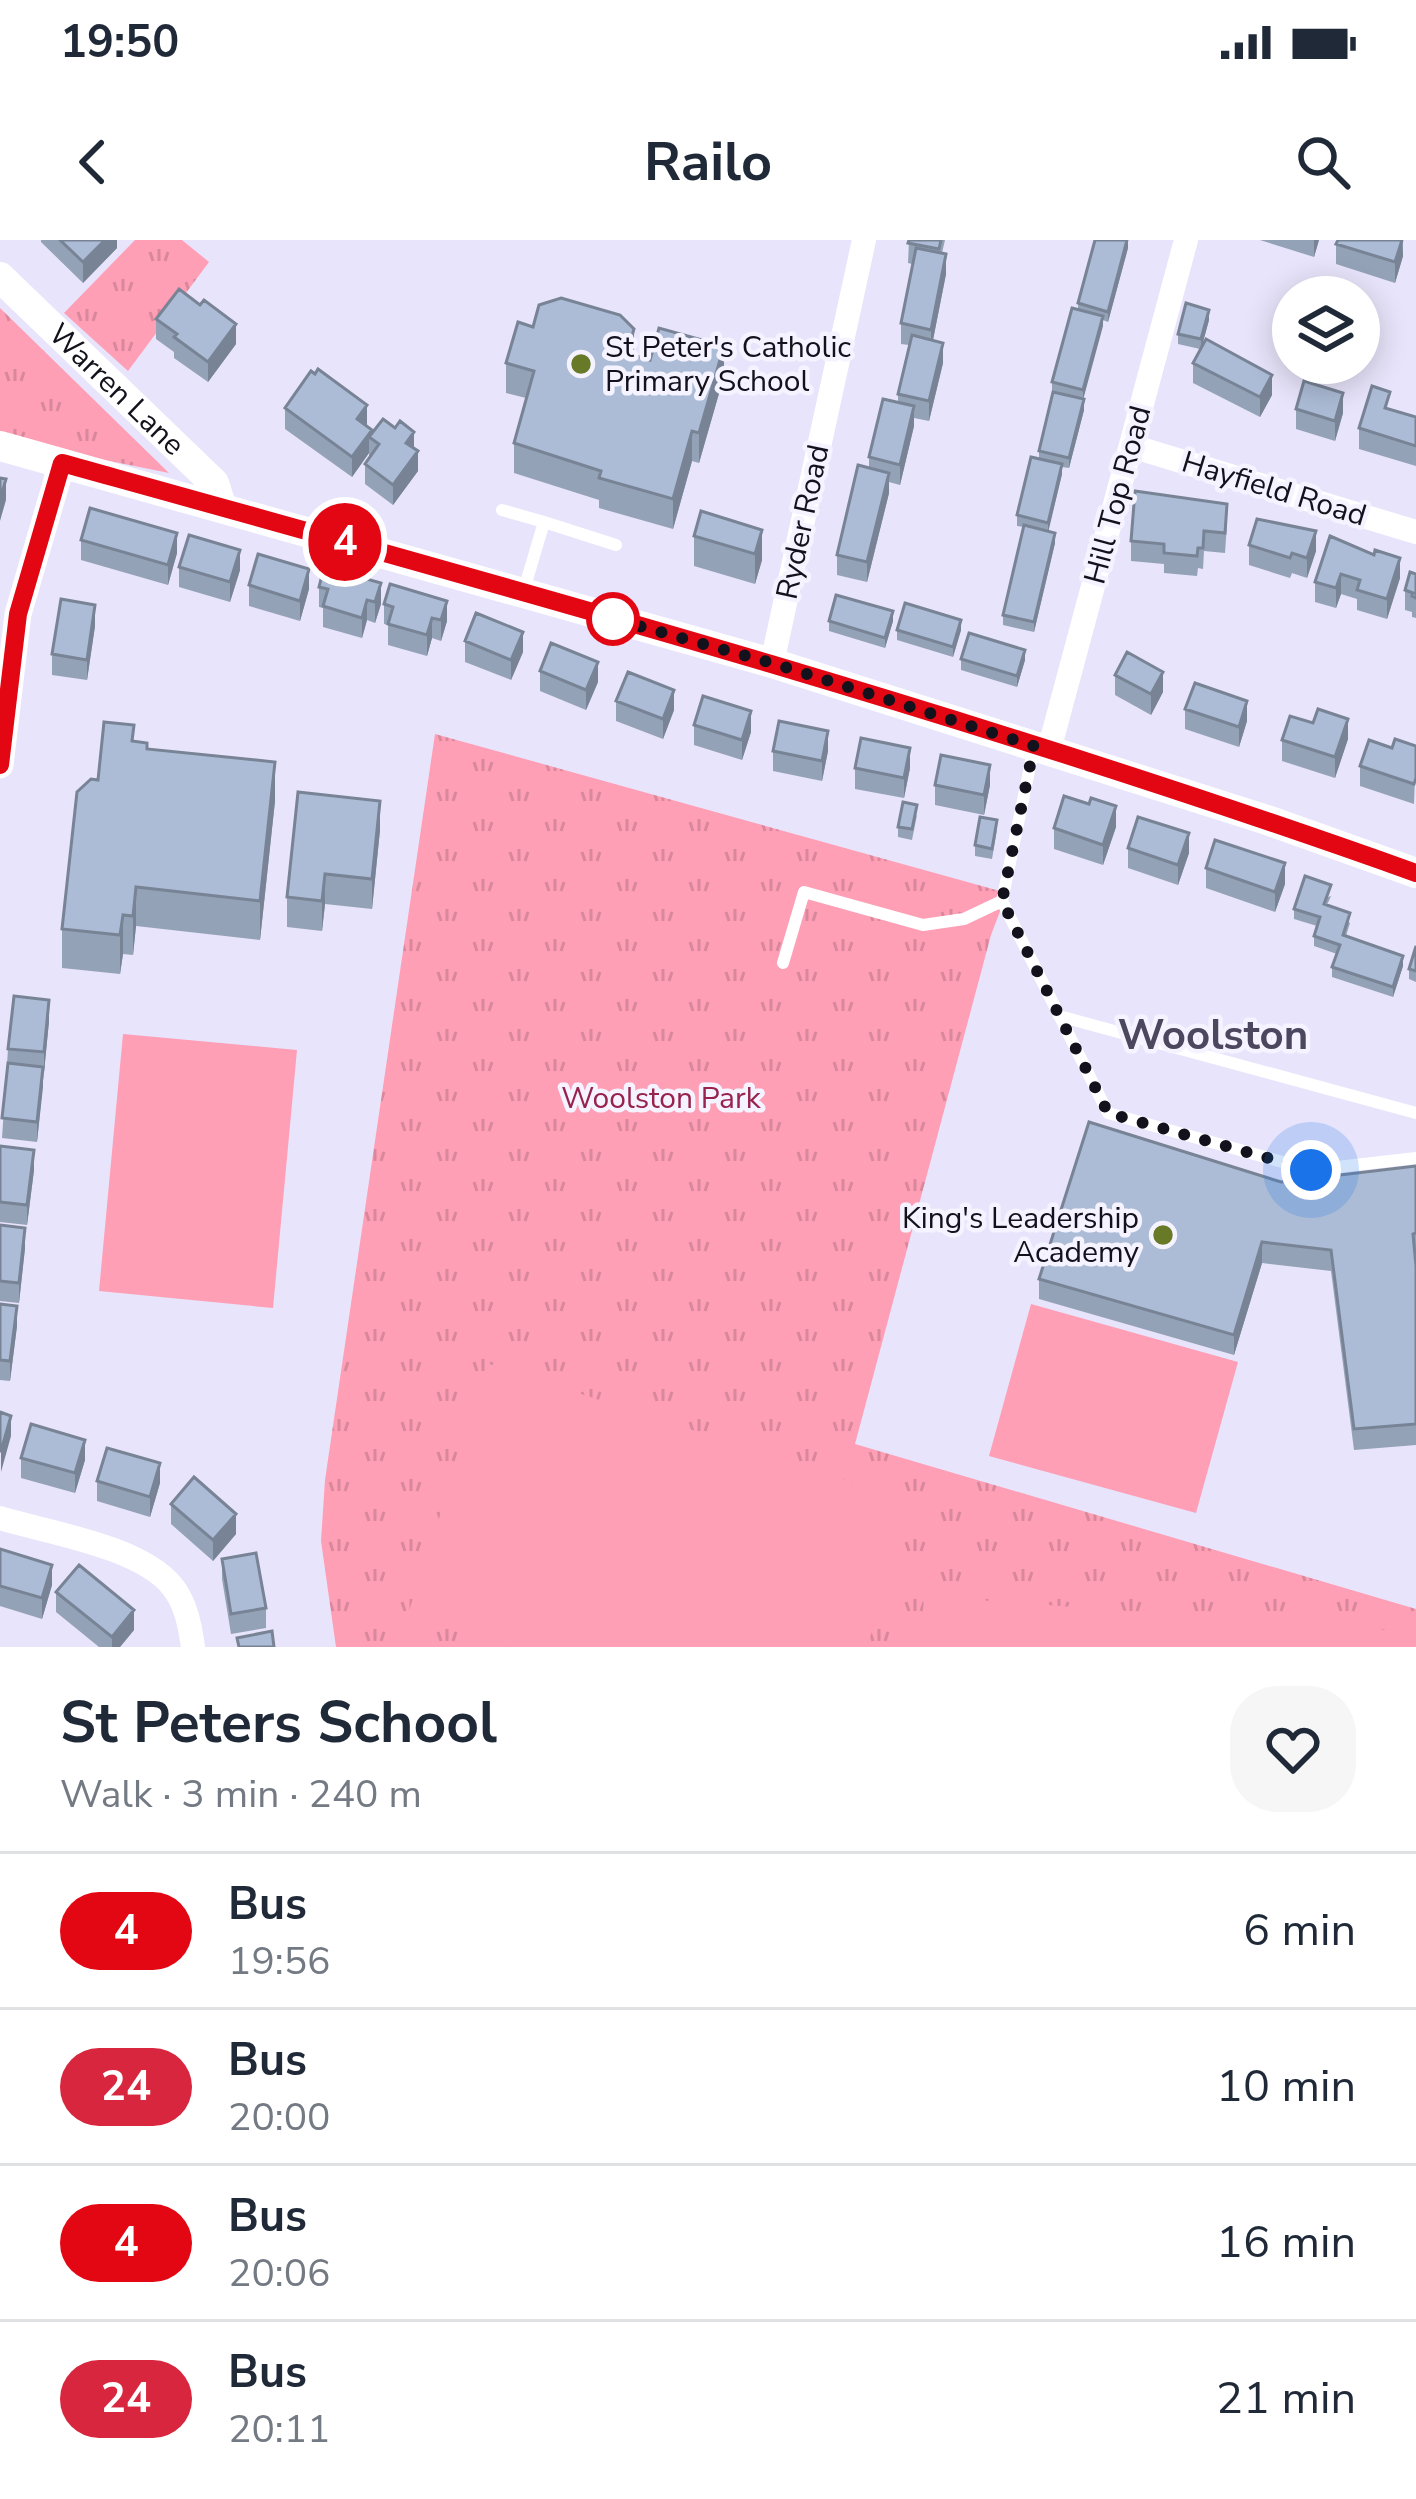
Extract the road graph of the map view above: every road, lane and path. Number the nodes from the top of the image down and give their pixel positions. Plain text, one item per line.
1 (864, 240) edge
2 (1186, 240) edge
3 (0, 277) edge
4 (0, 446) edge
5 (1131, 446) junction
6 (62, 463) junction
7 (222, 508) junction
8 (502, 510) dead end
9 (544, 522) junction
10 (1416, 532) edge
11 (616, 545) dead end
12 (523, 594) junction
13 (772, 663) junction
14 (2, 719) edge
15 (1042, 748) junction
16 (0, 766) edge
17 (1416, 873) edge
18 (1002, 901) junction
19 (783, 963) dead end
20 (1059, 1016) junction
21 (1416, 1113) edge
22 (1416, 1158) edge
23 (0, 1518) edge
24 (193, 1647) edge

1 - 13 street, Ryder Road
2 - 5 street, Hill Top Road
3 - 7 street, Warren Lane
4 - 6 street
5 - 10 street, Hayfield Road
5 - 15 street, Hill Top Road
6 - 7 street
6 - 14 street
7 - 12 street
8 - 9 lane
9 - 11 lane
9 - 12 lane
12 - 13 street
13 - 15 street
14 - 16 street
15 - 17 street
15 - 18 lane
18 - 19 lane
18 - 20 lane
20 - 21 lane
20 - 22 lane
23 - 24 street

